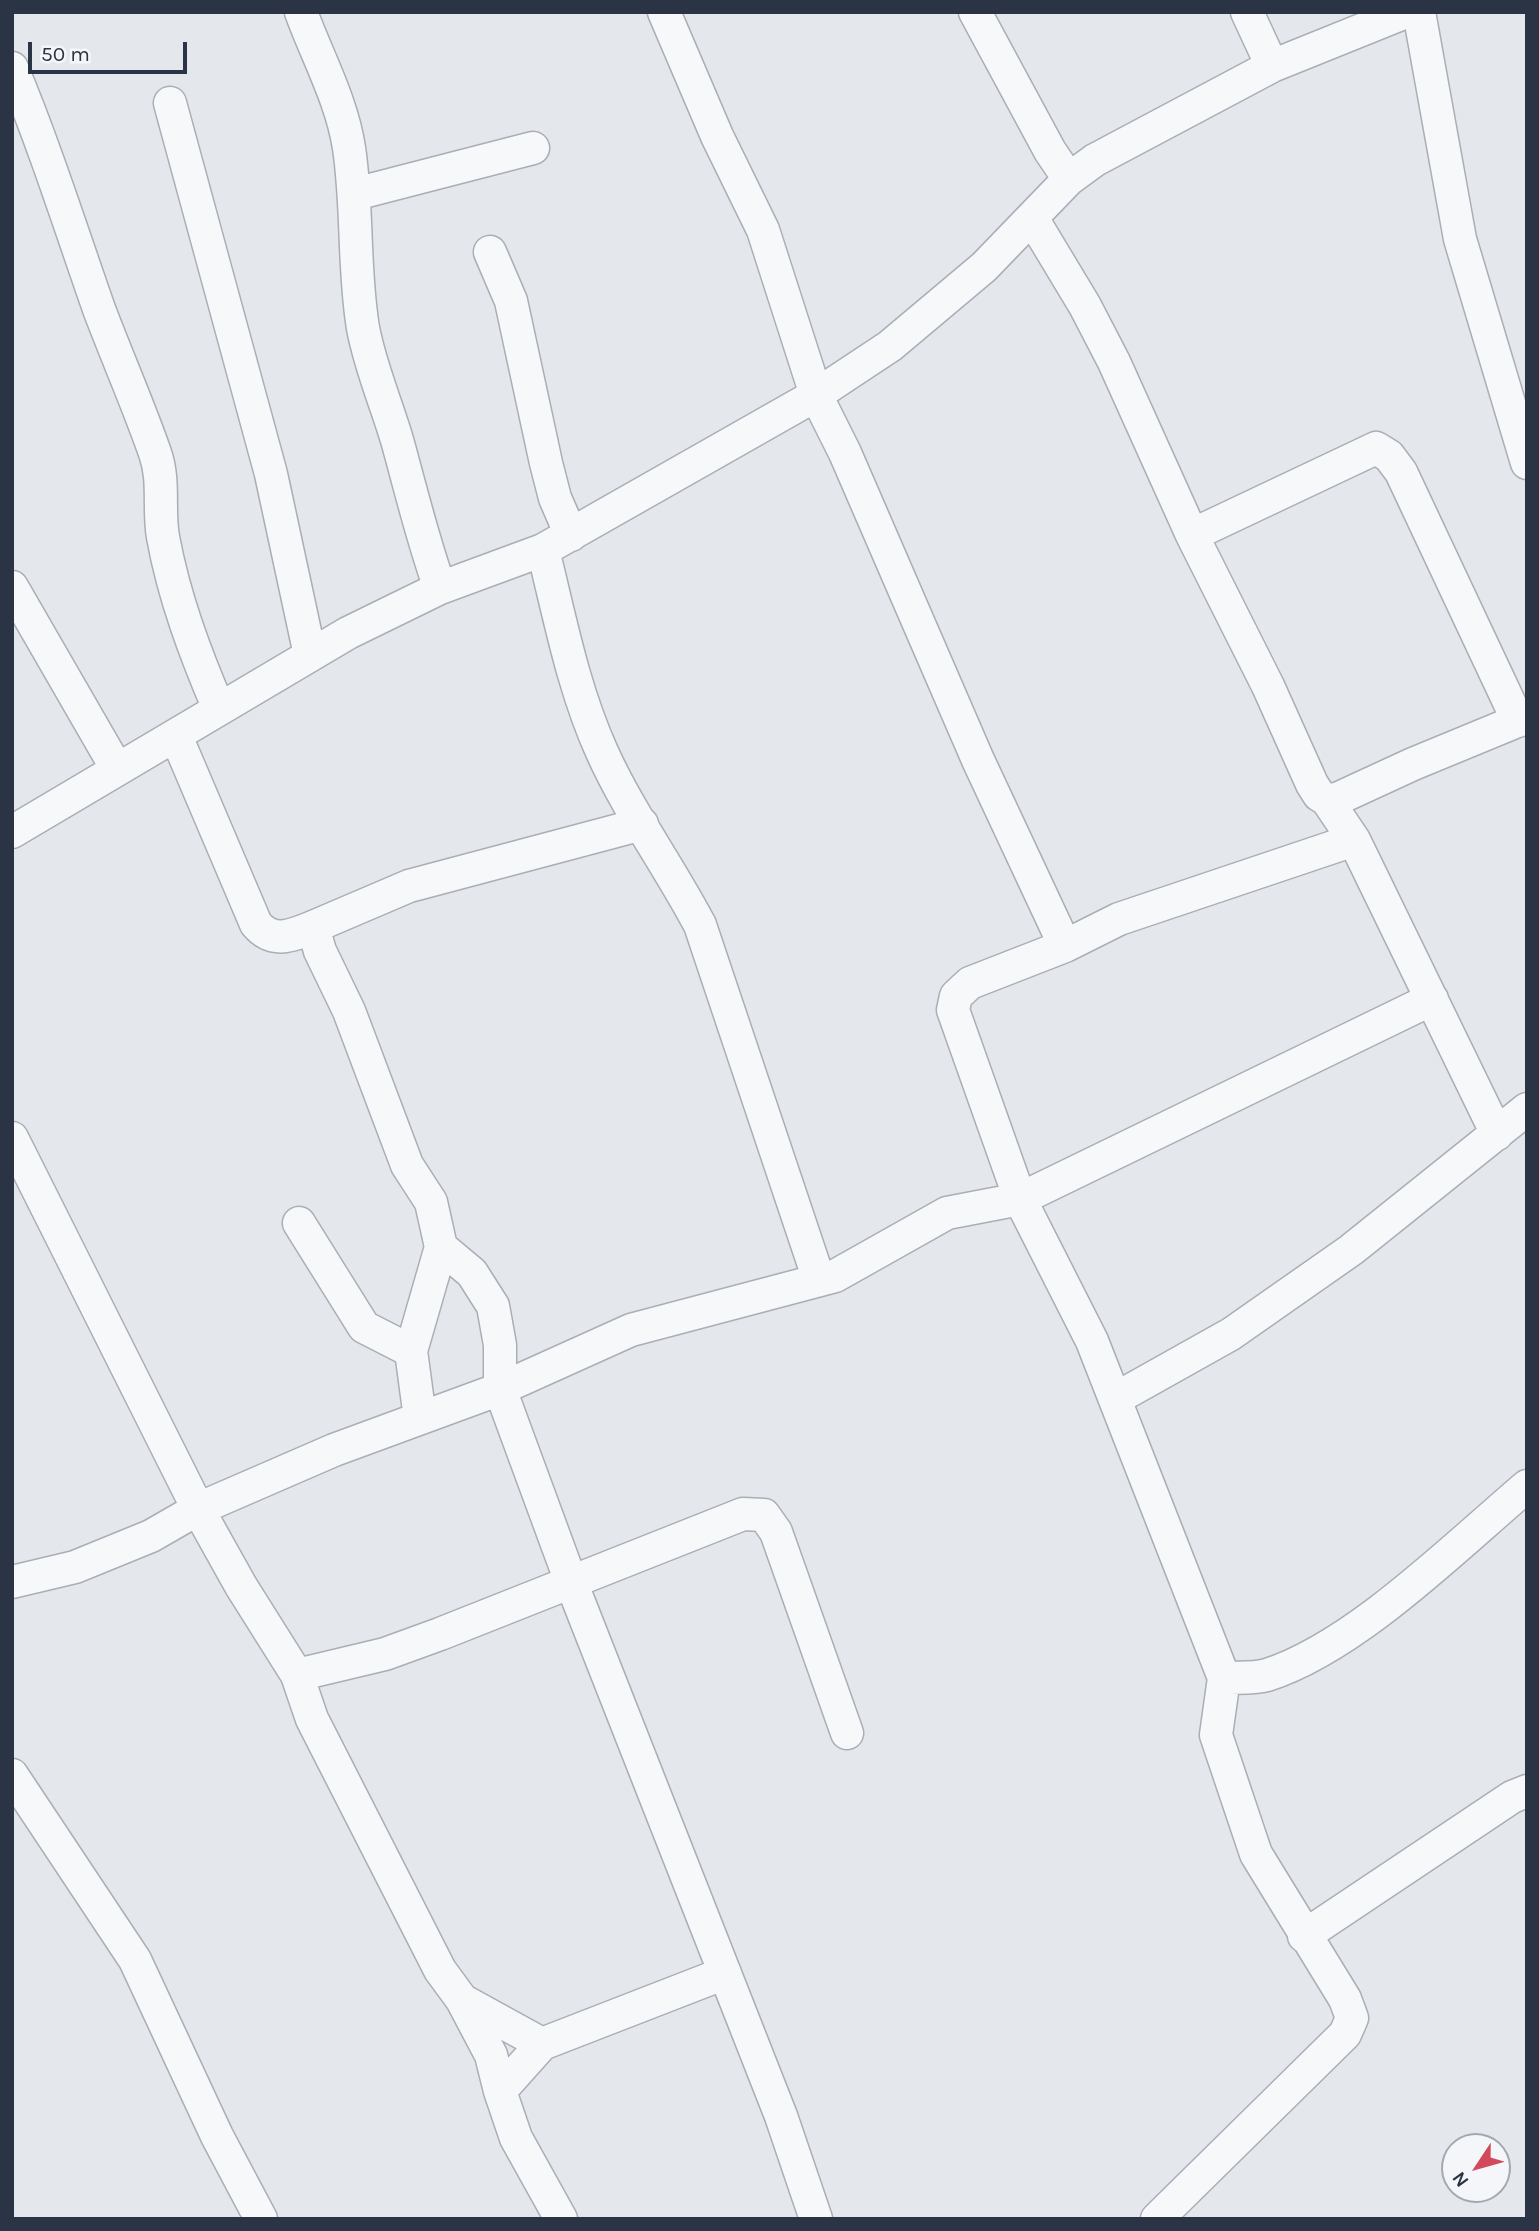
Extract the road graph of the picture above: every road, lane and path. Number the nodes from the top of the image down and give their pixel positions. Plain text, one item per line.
1 (301, 12) edge
2 (664, 12) edge
3 (975, 12) edge
4 (1247, 12) edge
5 (1419, 12) edge
6 (1386, 16) edge
7 (1272, 66) junction
8 (12, 68) edge
9 (170, 103) dead end
10 (533, 148) dead end
11 (1069, 179) junction
12 (355, 194) junction
13 (1032, 218) junction
14 (490, 252) dead end
15 (816, 395) junction
16 (1527, 463) edge
17 (571, 534) junction
18 (1192, 535) junction
19 (543, 550) junction
20 (12, 587) edge
21 (440, 588) junction
22 (310, 655) junction
23 (219, 709) junction
24 (1522, 719) edge
25 (176, 736) junction
26 (117, 769) junction
27 (1327, 800) junction
28 (642, 824) junction
29 (12, 832) edge
30 (1354, 840) junction
31 (313, 927) junction
32 (1065, 946) junction
33 (1432, 999) junction
34 (1527, 1109) edge
35 (1497, 1134) junction
36 (12, 1138) edge
37 (1020, 1199) junction
38 (299, 1223) dead end
39 (441, 1247) junction
40 (819, 1280) junction
41 (411, 1351) junction
42 (500, 1390) junction
43 (1115, 1399) junction
44 (420, 1418) junction
45 (1527, 1486) edge
46 (198, 1509) junction
47 (12, 1582) edge
48 (571, 1582) junction
49 (297, 1675) junction
50 (1224, 1678) junction
51 (847, 1733) dead end
52 (12, 1775) edge
53 (1527, 1791) edge
54 (1304, 1936) junction
55 (725, 1973) junction
56 (462, 2000) junction
57 (541, 2044) junction
58 (500, 2091) junction
59 (261, 2219) edge
60 (561, 2219) edge
61 (816, 2219) edge
62 (1157, 2219) edge

1 - 12 street
2 - 15 street
3 - 11 street
4 - 7 street
5 - 16 street
6 - 7 street
7 - 11 street
8 - 23 street
9 - 22 street
10 - 12 street
11 - 13 street
12 - 21 street
13 - 15 street
13 - 18 street
14 - 17 street
15 - 17 street
15 - 32 street
17 - 19 street
18 - 24 street
18 - 27 street
19 - 21 street
19 - 28 street
20 - 26 street
21 - 22 street
22 - 23 street
23 - 25 street
24 - 27 street
25 - 26 street
25 - 31 street
26 - 29 street
27 - 30 street
28 - 31 street
28 - 40 street
30 - 32 street
30 - 33 street
31 - 39 street
32 - 37 street
33 - 35 street
33 - 37 street
34 - 35 street
35 - 43 street
36 - 46 street
37 - 40 street
37 - 43 street
38 - 41 street
39 - 41 street
39 - 42 street
40 - 42 street
41 - 44 street
42 - 44 street
42 - 48 street
43 - 50 street
44 - 46 street
45 - 50 street
46 - 47 street
46 - 49 street
48 - 49 street
48 - 51 street
48 - 55 street
49 - 56 street
50 - 54 street
52 - 59 street
53 - 54 street
54 - 62 street
55 - 57 street
55 - 61 street
56 - 57 street
56 - 58 street
57 - 58 street
58 - 60 street

